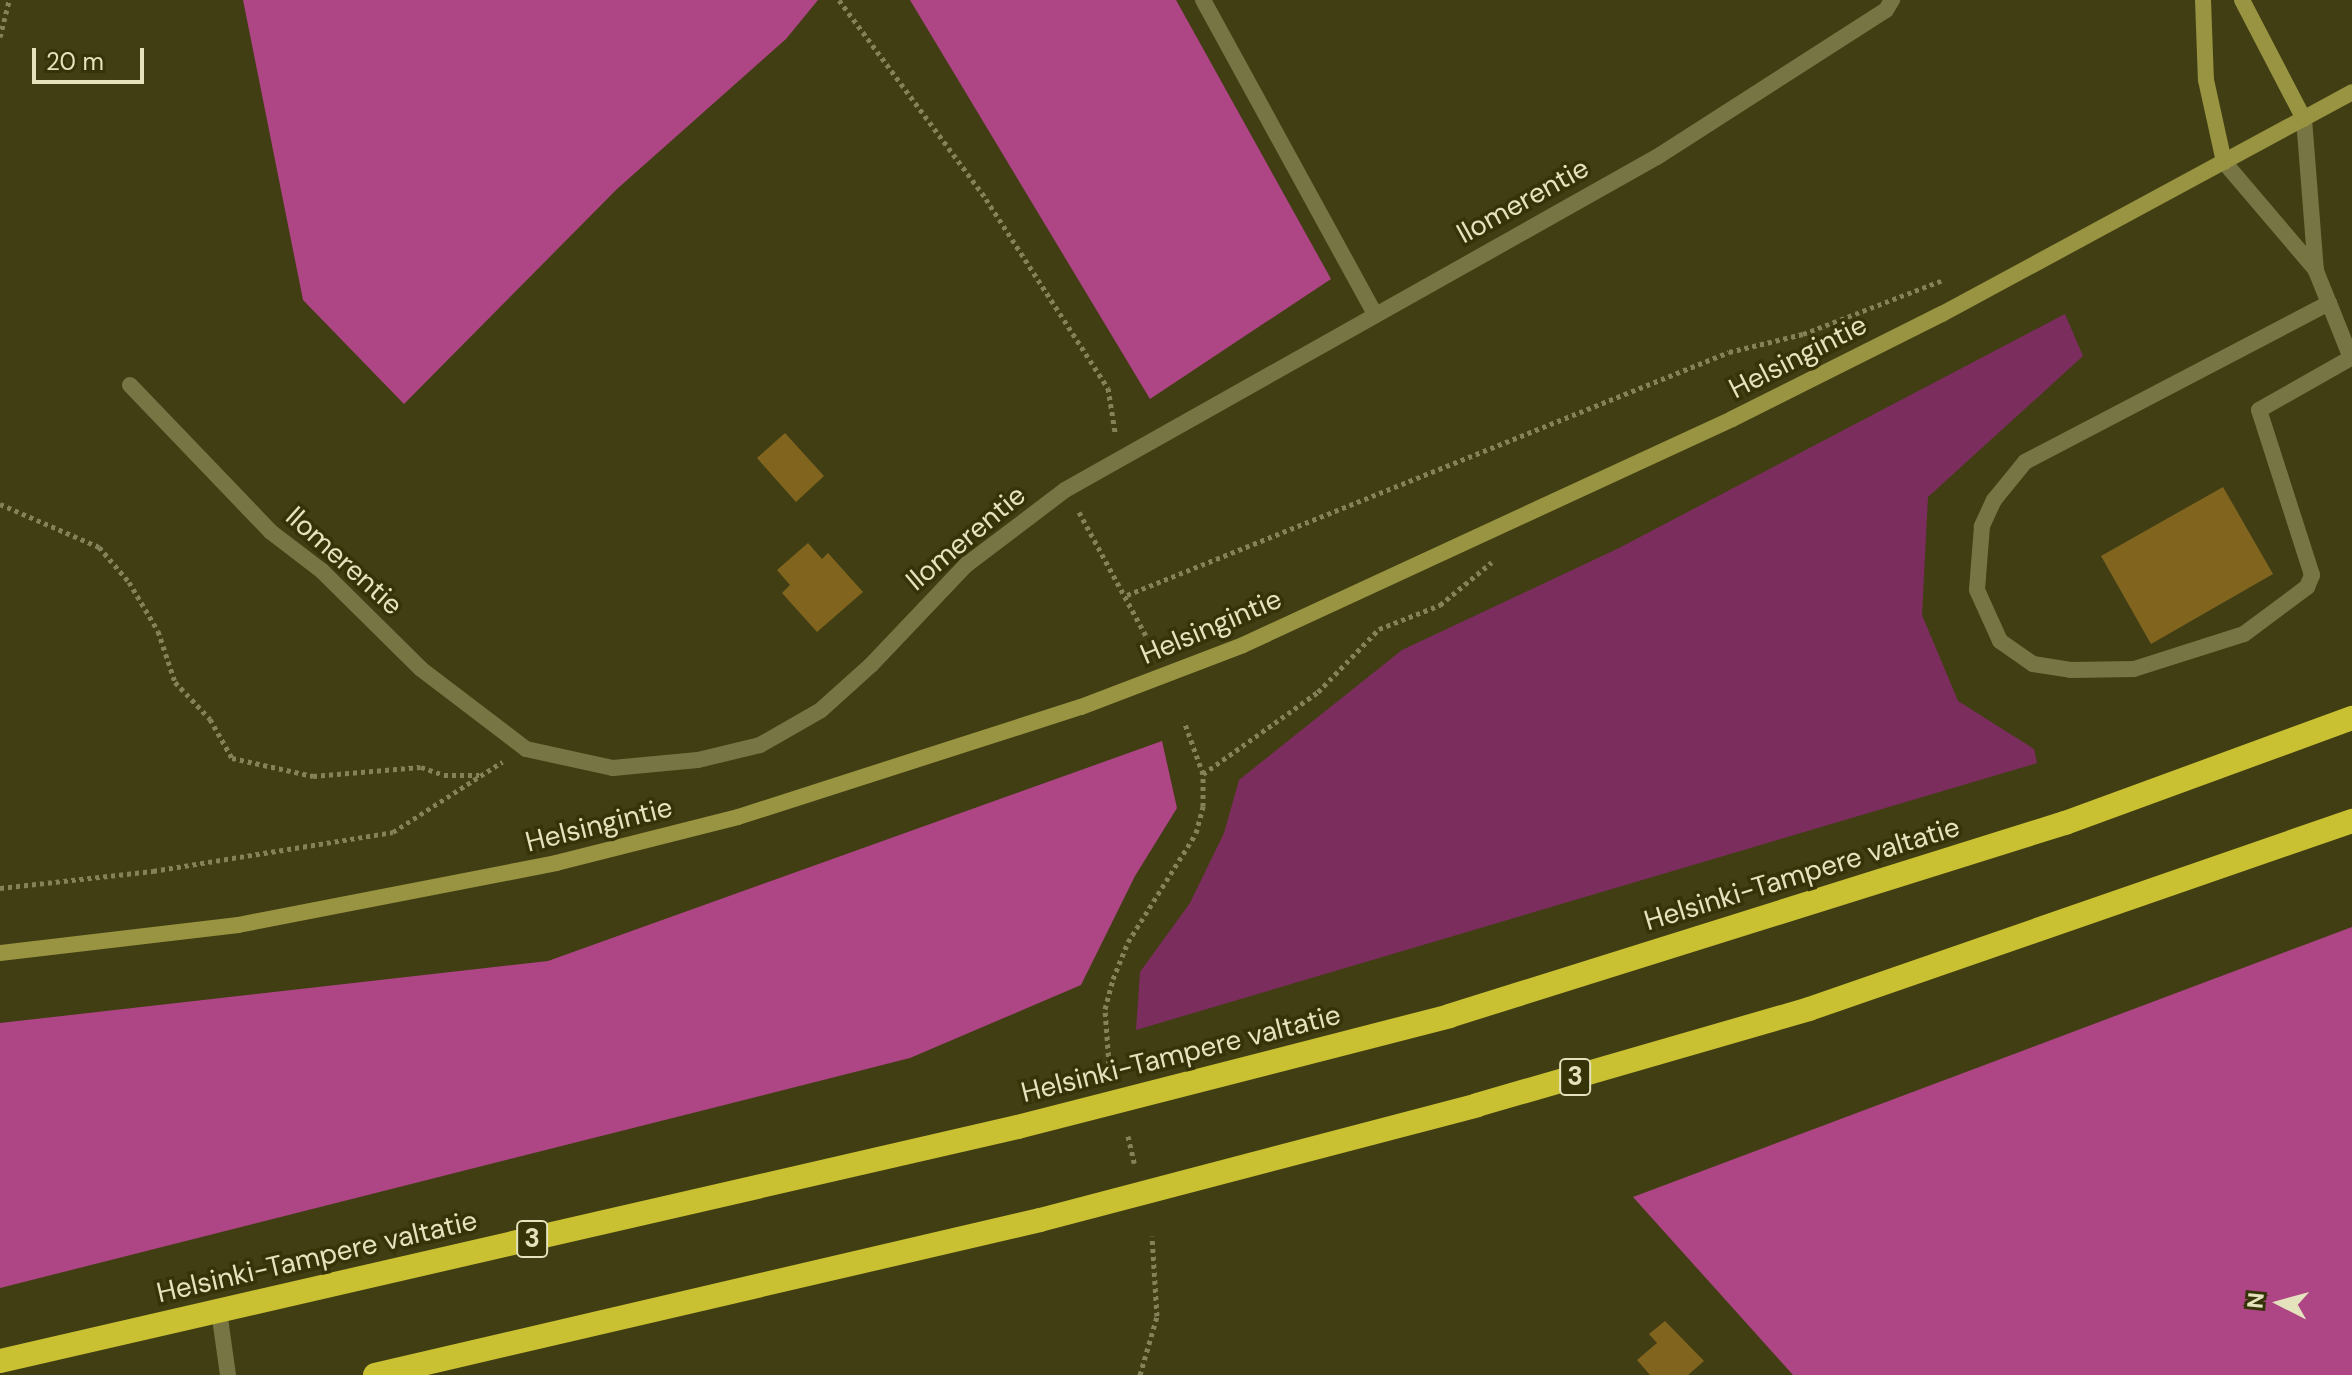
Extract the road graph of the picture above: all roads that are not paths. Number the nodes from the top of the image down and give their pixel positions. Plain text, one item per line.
1 (1203, 0) edge
2 (1892, 0) edge
3 (2203, 0) edge
4 (2242, 0) edge
5 (2352, 92) edge
6 (2304, 119) junction
7 (2224, 162) junction
8 (2316, 271) junction
9 (2329, 303) junction
10 (1375, 314) junction
11 (130, 385) dead end
12 (2352, 718) edge
13 (2352, 821) edge
14 (0, 953) edge
15 (219, 1311) junction
16 (0, 1361) edge
17 (228, 1375) edge
18 (375, 1375) edge

1 - 10 street
2 - 10 street, Ilomerentie
3 - 7 main road
4 - 6 main road
5 - 6 main road, Helsingintie
6 - 7 main road, Helsingintie
6 - 8 street
7 - 8 street
7 - 14 main road, Helsingintie
8 - 9 street
9 - 9 street
10 - 11 street, Ilomerentie
12 - 15 highway, Helsinki-Tampere valtatie / 3
13 - 18 highway, 3
15 - 16 highway, Helsinki-Tampere valtatie / 3
15 - 17 street

